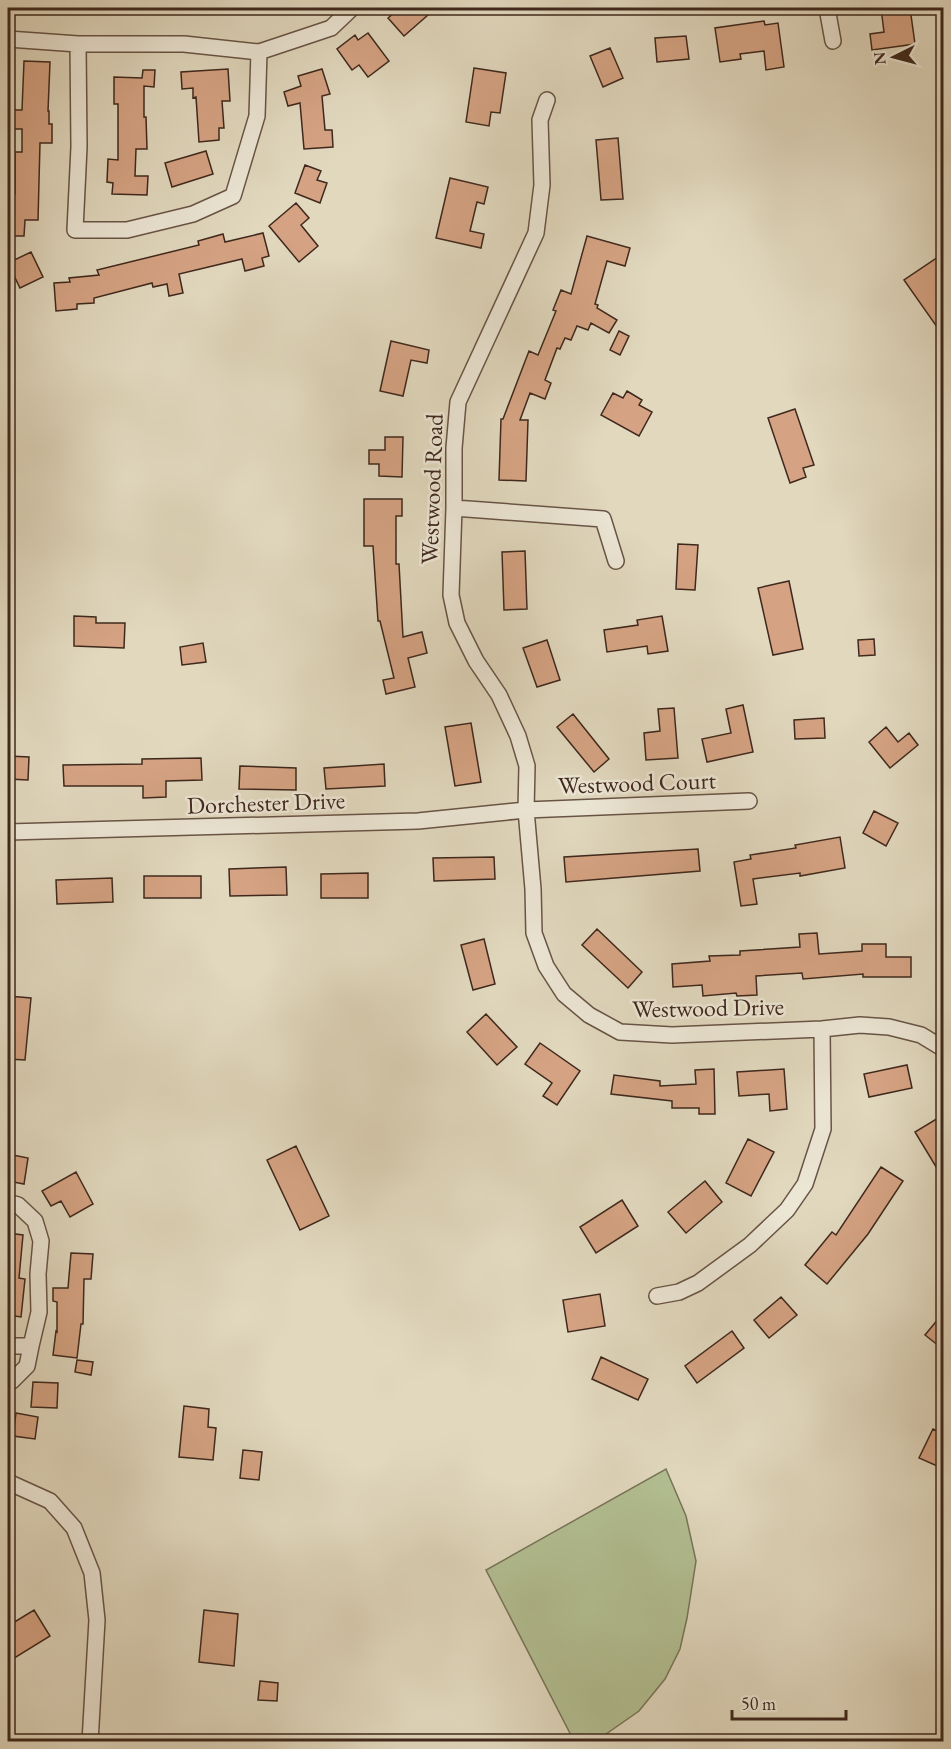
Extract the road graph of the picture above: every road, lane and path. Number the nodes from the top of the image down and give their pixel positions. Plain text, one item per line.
1 (352, 8) edge
2 (827, 8) edge
3 (8, 39) edge
4 (833, 41) dead end
5 (78, 44) junction
6 (259, 52) junction
7 (547, 100) dead end
8 (454, 508) junction
9 (616, 561) dead end
10 (749, 801) dead end
11 (526, 810) junction
12 (8, 832) edge
13 (822, 1029) junction
14 (944, 1049) edge
15 (8, 1202) edge
16 (657, 1296) dead end
17 (8, 1346) edge
18 (32, 1346) junction
19 (8, 1382) edge
20 (8, 1482) edge
21 (90, 1742) edge

1 - 6 street
2 - 4 street
3 - 5 street
5 - 6 street
5 - 6 street
7 - 8 street, Westwood Road
8 - 9 street
8 - 11 street, Westwood Road
10 - 11 street, Westwood Court
11 - 12 street, Dorchester Drive
11 - 13 street, Westwood Drive
13 - 14 street, Westwood Drive
13 - 16 street
15 - 18 street
17 - 18 street
18 - 19 street
20 - 21 street

